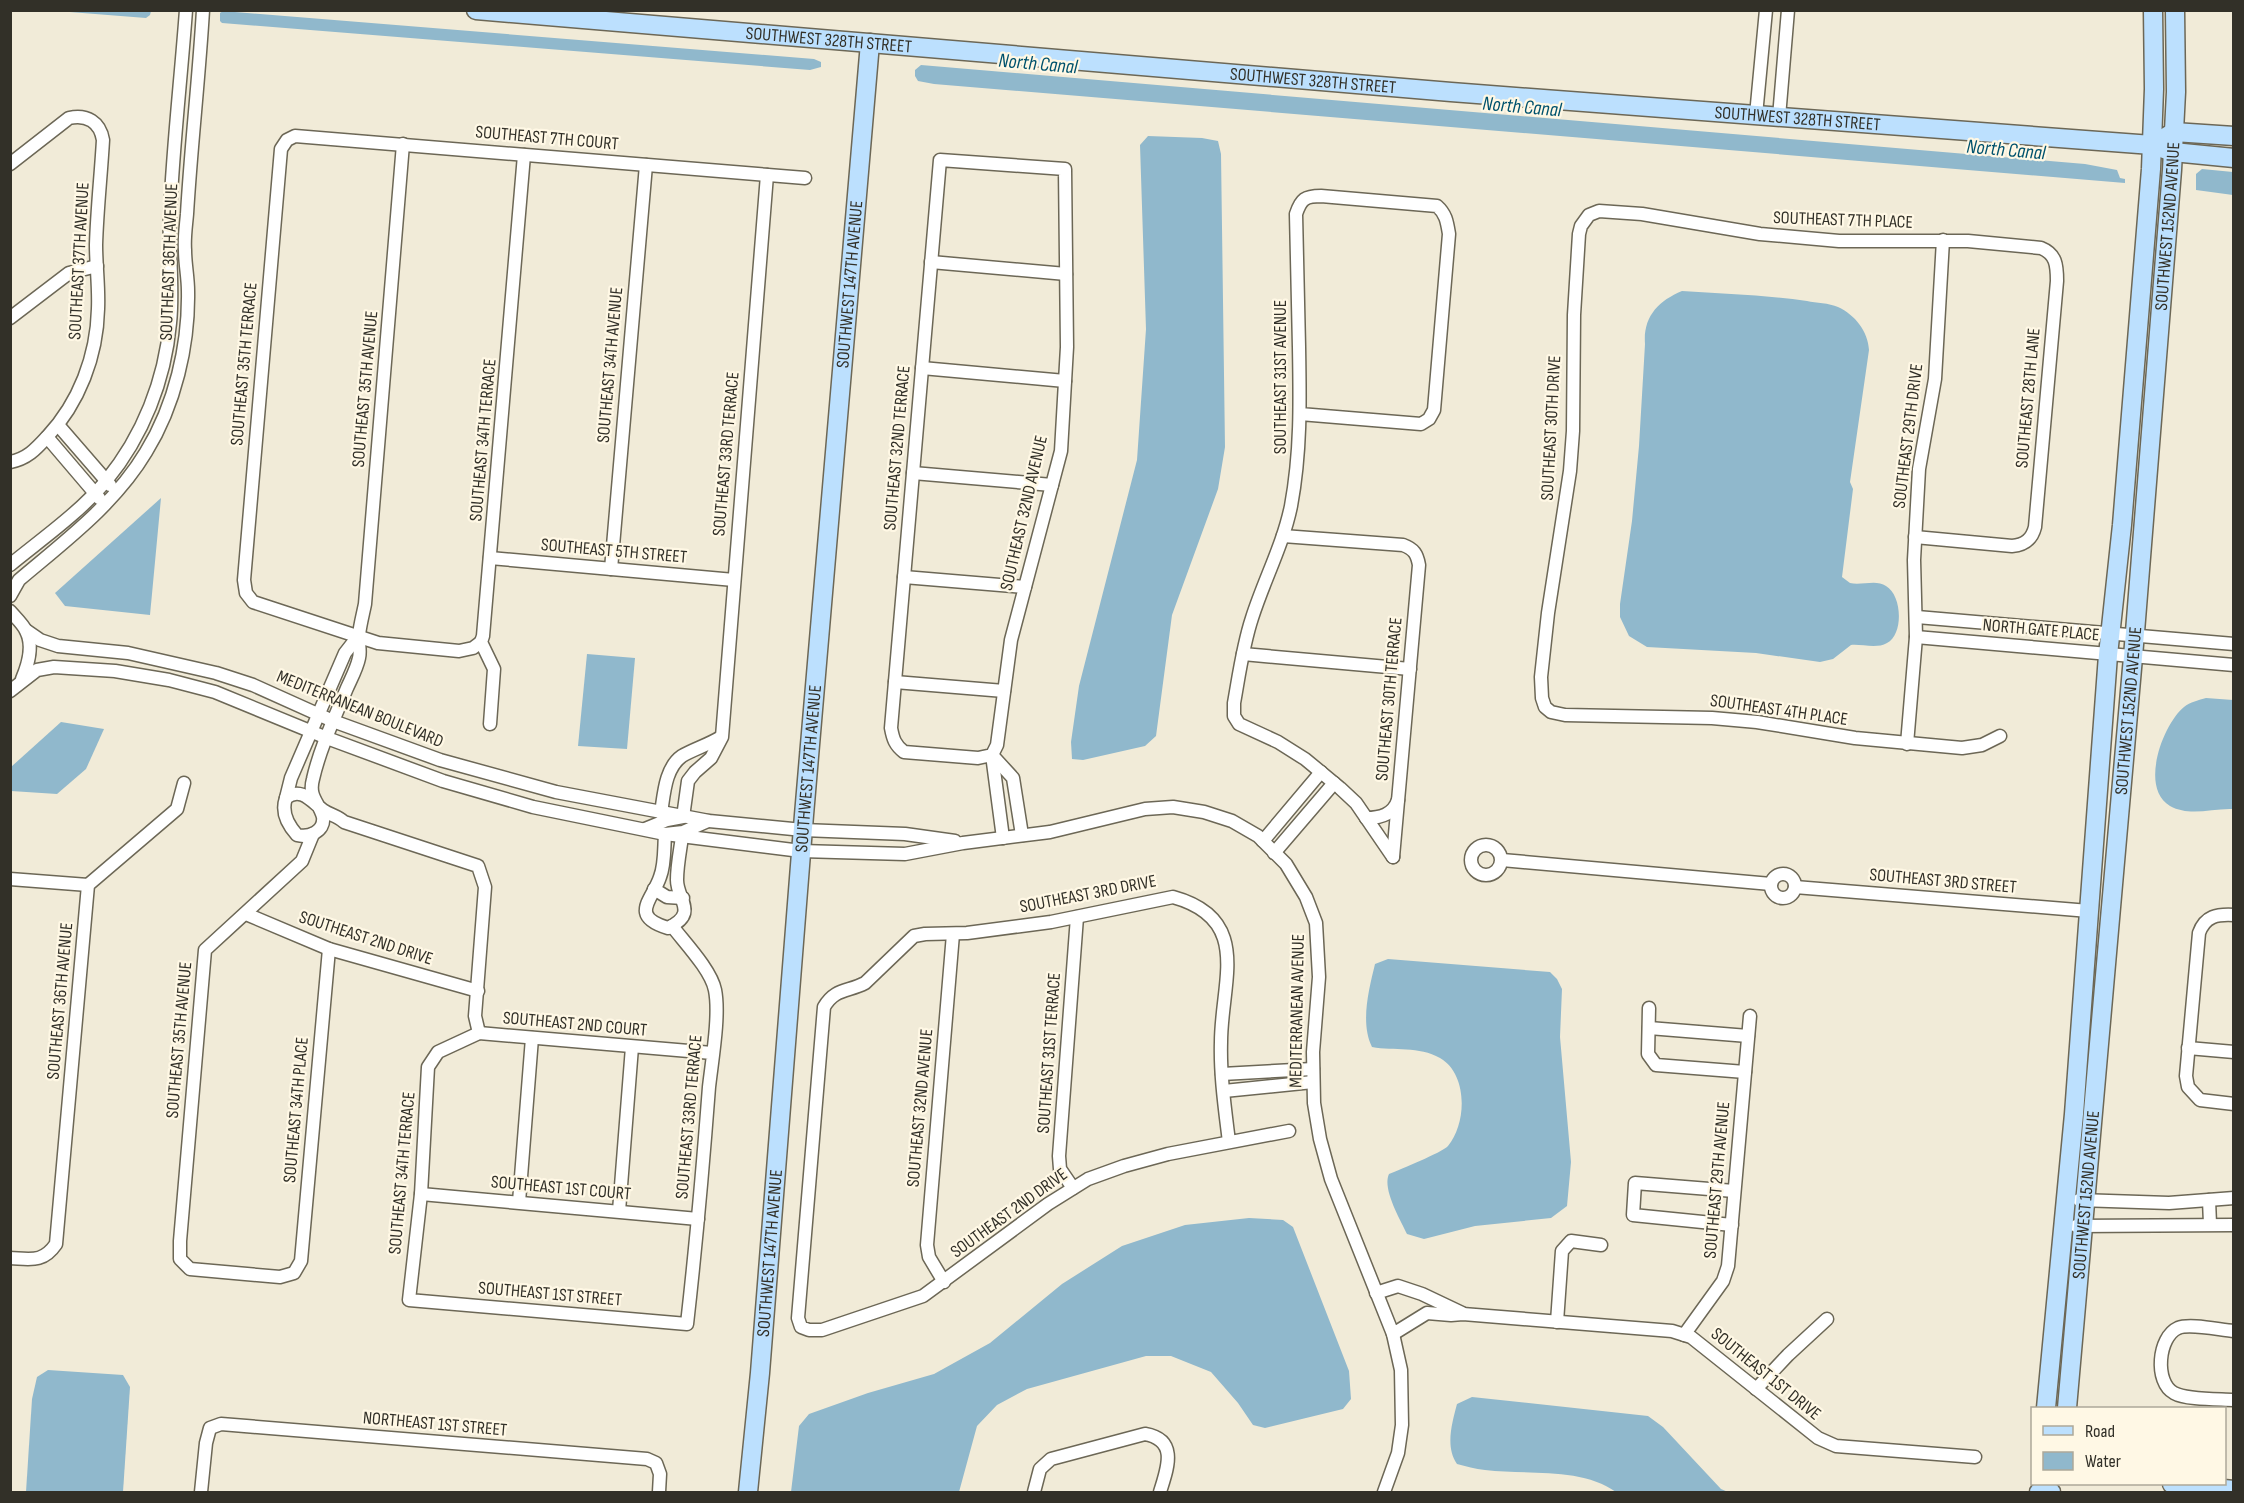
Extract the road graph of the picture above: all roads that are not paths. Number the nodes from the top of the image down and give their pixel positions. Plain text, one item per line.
1 (186, 10) edge
2 (203, 10) edge
3 (476, 10) edge
4 (1766, 10) edge
5 (1788, 10) edge
6 (2153, 10) edge
7 (2175, 10) edge
8 (870, 43) junction
9 (1756, 115) junction
10 (1779, 117) junction
11 (2174, 132) junction
12 (2234, 136) edge
13 (287, 140) joint
14 (403, 144) junction
15 (2152, 145) junction
16 (2173, 152) junction
17 (524, 154) junction
18 (2234, 158) edge
19 (10, 164) edge
20 (646, 165) junction
21 (1065, 169) joint
22 (767, 175) junction
23 (805, 178) dead end
24 (1589, 215) joint
25 (1943, 240) junction
26 (931, 262) junction
27 (2056, 262) joint
28 (97, 266) junction
29 (1066, 274) junction
30 (10, 318) edge
31 (922, 368) junction
32 (1065, 381) junction
33 (1300, 414) junction
34 (58, 425) junction
35 (47, 437) junction
36 (75, 445) junction
37 (62, 455) junction
38 (10, 462) edge
39 (913, 473) junction
40 (106, 480) junction
41 (1052, 484) junction
42 (117, 492) junction
43 (94, 493) junction
44 (106, 505) junction
45 (1283, 536) junction
46 (1915, 537) junction
47 (490, 558) junction
48 (10, 565) edge
49 (611, 569) junction
50 (904, 577) junction
51 (734, 580) junction
52 (1025, 587) junction
53 (10, 596) edge
54 (10, 611) edge
55 (1917, 617) junction
56 (2022, 626) junction
57 (27, 631) junction
58 (2111, 632) junction
59 (359, 635) junction
60 (2135, 635) junction
61 (1916, 637) junction
62 (481, 642) junction
63 (2218, 642) junction
64 (2234, 644) edge
65 (2021, 647) junction
66 (1243, 654) junction
67 (2108, 655) junction
68 (2133, 657) junction
69 (2216, 663) junction
70 (2234, 665) edge
71 (1410, 669) junction
72 (895, 682) junction
73 (15, 687) edge
74 (1004, 691) junction
75 (1551, 712) joint
76 (320, 715) junction
77 (333, 721) junction
78 (490, 724) dead end
79 (310, 731) junction
80 (2000, 736) dead end
81 (722, 737) junction
82 (327, 738) junction
83 (1907, 744) junction
84 (992, 755) junction
85 (1321, 772) junction
86 (291, 778) junction
87 (312, 782) junction
88 (184, 783) dead end
89 (1335, 783) junction
90 (286, 798) junction
91 (1399, 799) junction
92 (316, 804) junction
93 (661, 813) junction
94 (683, 817) junction
95 (1366, 818) junction
96 (709, 821) junction
97 (344, 822) junction
98 (644, 830) junction
99 (803, 830) junction
100 (294, 832) junction
101 (316, 832) junction
102 (665, 834) junction
103 (1022, 835) junction
104 (682, 837) junction
105 (1003, 838) junction
106 (1263, 841) junction
107 (963, 843) junction
108 (801, 851) junction
109 (1274, 853) junction
110 (1502, 860) dead end
111 (297, 864) junction
112 (10, 879) edge
113 (88, 885) junction
114 (654, 889) junction
115 (683, 898) junction
116 (2089, 911) junction
117 (246, 914) junction
118 (2234, 915) edge
119 (1077, 917) junction
120 (672, 926) junction
121 (953, 934) junction
122 (328, 949) junction
123 (478, 991) junction
124 (1649, 1008) dead end
125 (1749, 1016) dead end
126 (1649, 1028) junction
127 (479, 1033) junction
128 (1748, 1036) junction
129 (532, 1038) junction
130 (632, 1047) junction
131 (2188, 1048) junction
132 (438, 1052) joint
133 (2234, 1052) edge
134 (712, 1053) junction
135 (1313, 1069) junction
136 (1251, 1072) junction
137 (1745, 1072) junction
138 (1222, 1074) junction
139 (1313, 1082) junction
140 (1252, 1088) junction
141 (1224, 1091) junction
142 (2234, 1104) edge
143 (1290, 1131) dead end
144 (1229, 1142) junction
145 (1073, 1188) junction
146 (1734, 1191) junction
147 (421, 1194) junction
148 (2234, 1198) edge
149 (2075, 1199) junction
150 (2209, 1200) junction
151 (519, 1202) junction
152 (619, 1212) junction
153 (699, 1219) junction
154 (2210, 1224) junction
155 (1732, 1225) junction
156 (2064, 1225) junction
157 (2234, 1225) edge
158 (2082, 1227) junction
159 (1601, 1245) dead end
160 (10, 1258) edge
161 (294, 1273) joint
162 (944, 1282) junction
163 (1376, 1293) junction
164 (1430, 1298) junction
165 (409, 1300) joint
166 (1427, 1313) junction
167 (1463, 1314) junction
168 (798, 1318) joint
169 (1827, 1319) dead end
170 (1557, 1322) junction
171 (687, 1324) joint
172 (2234, 1331) edge
173 (1393, 1334) junction
174 (1684, 1335) junction
175 (1756, 1389) junction
176 (2234, 1400) edge
177 (2046, 1407) edge
178 (2067, 1407) edge
179 (1975, 1456) dead end
180 (2182, 1485) edge
181 (2234, 1490) edge
182 (201, 1492) edge
183 (659, 1492) edge
184 (748, 1492) edge
185 (1034, 1492) edge
186 (1160, 1492) edge
187 (1384, 1492) edge
188 (2039, 1492) edge
189 (2050, 1492) edge

1 - 40 street, SOUTHEAST 36TH AVENUE
2 - 42 street, SOUTHEAST 36TH AVENUE
3 - 8 street, SOUTHWEST 328TH STREET
4 - 9 street
5 - 10 street
6 - 15 street, SOUTHWEST 152ND AVENUE
7 - 11 street, SOUTHWEST 152ND AVENUE
8 - 9 street, SOUTHWEST 328TH STREET
8 - 99 street, SOUTHWEST 147TH AVENUE
9 - 10 street, SOUTHWEST 328TH STREET
10 - 15 street, SOUTHWEST 328TH STREET
11 - 12 street
11 - 15 street
11 - 16 street, SOUTHWEST 152ND AVENUE
13 - 14 street, SOUTHEAST 7TH COURT
13 - 59 street, SOUTHEAST 35TH TERRACE
14 - 17 street, SOUTHEAST 7TH COURT
14 - 59 street, SOUTHEAST 35TH AVENUE
15 - 16 street, SOUTHWEST 328TH STREET
15 - 58 street, SOUTHWEST 152ND AVENUE
16 - 18 street, SOUTHWEST 328TH STREET
16 - 60 street, SOUTHWEST 152ND AVENUE
17 - 20 street, SOUTHEAST 7TH COURT
17 - 47 street, SOUTHEAST 34TH TERRACE
19 - 28 street, SOUTHEAST 37TH AVENUE
20 - 22 street, SOUTHEAST 7TH COURT
20 - 49 street, SOUTHEAST 34TH AVENUE
21 - 26 street, SOUTHEAST 32ND TERRACE
21 - 29 street, SOUTHEAST 32ND AVENUE
22 - 23 street, SOUTHEAST 7TH COURT
22 - 51 street, SOUTHEAST 33RD TERRACE
24 - 25 street, SOUTHEAST 7TH PLACE
24 - 75 street, SOUTHEAST 30TH DRIVE
25 - 27 street, SOUTHEAST 7TH PLACE
25 - 46 street, SOUTHEAST 29TH DRIVE
26 - 29 street
26 - 31 street, SOUTHEAST 32ND TERRACE
27 - 46 street, SOUTHEAST 28TH LANE
28 - 30 street
28 - 34 street, SOUTHEAST 37TH AVENUE
29 - 32 street, SOUTHEAST 32ND AVENUE
31 - 32 street
31 - 39 street, SOUTHEAST 32ND TERRACE
32 - 41 street, SOUTHEAST 32ND AVENUE
33 - 33 street, SOUTHEAST 31ST AVENUE
33 - 45 street, SOUTHEAST 31ST AVENUE
34 - 35 street, SOUTHEAST 37TH AVENUE
34 - 36 street
35 - 37 street
35 - 38 street, SOUTHEAST 37TH AVENUE
36 - 37 street
36 - 40 street
37 - 43 street
39 - 41 street
39 - 50 street, SOUTHEAST 32ND TERRACE
40 - 42 street
40 - 43 street, SOUTHEAST 36TH AVENUE
41 - 52 street, SOUTHEAST 32ND AVENUE
42 - 44 street, SOUTHEAST 36TH AVENUE
43 - 44 street
43 - 48 street, SOUTHEAST 36TH AVENUE
44 - 53 street, SOUTHEAST 36TH AVENUE
45 - 66 street, SOUTHEAST 31ST AVENUE
45 - 71 street, SOUTHEAST 30TH TERRACE
46 - 55 street, SOUTHEAST 29TH DRIVE
47 - 49 street, SOUTHEAST 5TH STREET
47 - 62 street, SOUTHEAST 34TH TERRACE
49 - 51 street, SOUTHEAST 5TH STREET
50 - 52 street
50 - 72 street, SOUTHEAST 32ND TERRACE
51 - 81 street, SOUTHEAST 33RD TERRACE
52 - 74 street, SOUTHEAST 32ND AVENUE
54 - 57 street
55 - 56 street, NORTH GATE PLACE
55 - 61 street, SOUTHEAST 29TH DRIVE
56 - 58 street, NORTH GATE PLACE
56 - 65 street
57 - 73 street
57 - 76 street, MEDITERRANEAN BOULEVARD
58 - 60 street, NORTH GATE PLACE
58 - 67 street, SOUTHWEST 152ND AVENUE
59 - 62 street
59 - 76 street, SOUTHEAST 35TH AVENUE
59 - 77 street, SOUTHEAST 35TH AVENUE
60 - 63 street, NORTH GATE PLACE
60 - 68 street, SOUTHWEST 152ND AVENUE
61 - 65 street, NORTH GATE PLACE
61 - 83 street, SOUTHEAST 29TH DRIVE
62 - 78 street
63 - 64 street, NORTH GATE PLACE
63 - 69 street
65 - 67 street, NORTH GATE PLACE
66 - 71 street
66 - 85 street, SOUTHEAST 31ST AVENUE
67 - 68 street, NORTH GATE PLACE
67 - 116 street, SOUTHWEST 152ND AVENUE
68 - 69 street, NORTH GATE PLACE
68 - 149 street, SOUTHWEST 152ND AVENUE
69 - 70 street, NORTH GATE PLACE
71 - 91 street, SOUTHEAST 30TH TERRACE
72 - 74 street
72 - 84 street, SOUTHEAST 32ND TERRACE
73 - 79 street, MEDITERRANEAN BOULEVARD
74 - 84 street, SOUTHEAST 32ND AVENUE
75 - 83 street, SOUTHEAST 4TH PLACE
76 - 77 street, MEDITERRANEAN BOULEVARD
76 - 79 street, SOUTHEAST 35TH AVENUE
77 - 82 street, SOUTHEAST 35TH AVENUE
77 - 93 street, MEDITERRANEAN BOULEVARD
79 - 82 street, MEDITERRANEAN BOULEVARD
79 - 86 street, SOUTHEAST 35TH AVENUE
80 - 83 street, SOUTHEAST 4TH PLACE
81 - 93 street
81 - 94 street, SOUTHEAST 33RD TERRACE
82 - 87 street, SOUTHEAST 35TH AVENUE
82 - 98 street, MEDITERRANEAN BOULEVARD
84 - 103 street
84 - 105 street, SOUTHEAST 32ND AVENUE
85 - 89 street
85 - 106 street
86 - 87 street
86 - 90 street, SOUTHEAST 35TH AVENUE
87 - 92 street, SOUTHEAST 35TH AVENUE
88 - 113 street
89 - 95 street
89 - 109 street
90 - 92 street
90 - 100 street
91 - 95 street
91 - 95 street, SOUTHEAST 30TH TERRACE
92 - 97 street
92 - 101 street
93 - 94 street, MEDITERRANEAN BOULEVARD
94 - 96 street, MEDITERRANEAN BOULEVARD
94 - 98 street, MEDITERRANEAN BOULEVARD
96 - 99 street, MEDITERRANEAN BOULEVARD
96 - 102 street, MEDITERRANEAN BOULEVARD
97 - 101 street
97 - 123 street
98 - 102 street, MEDITERRANEAN BOULEVARD
99 - 107 street, MEDITERRANEAN AVENUE
99 - 108 street, SOUTHWEST 147TH AVENUE
100 - 101 street
100 - 111 street
101 - 111 street, SOUTHEAST 35TH AVENUE
102 - 104 street, MEDITERRANEAN BOULEVARD
102 - 114 street, SOUTHEAST 33RD TERRACE
103 - 105 street, MEDITERRANEAN AVENUE
103 - 106 street, MEDITERRANEAN AVENUE
104 - 108 street, MEDITERRANEAN BOULEVARD
104 - 115 street
105 - 107 street, MEDITERRANEAN AVENUE
106 - 109 street, MEDITERRANEAN AVENUE
107 - 108 street, MEDITERRANEAN AVENUE
108 - 184 street, SOUTHWEST 147TH AVENUE
109 - 135 street, MEDITERRANEAN AVENUE
110 - 116 street, SOUTHEAST 3RD STREET
111 - 117 street, SOUTHEAST 35TH AVENUE
112 - 113 street
113 - 160 street, SOUTHEAST 36TH AVENUE
114 - 115 street
114 - 120 street, SOUTHEAST 33RD TERRACE
115 - 120 street
116 - 149 street, SOUTHWEST 152ND AVENUE
117 - 122 street, SOUTHEAST 2ND DRIVE
117 - 161 street, SOUTHEAST 35TH AVENUE
118 - 131 street
119 - 121 street, SOUTHEAST 3RD DRIVE
119 - 138 street, SOUTHEAST 3RD DRIVE
119 - 145 street, SOUTHEAST 31ST TERRACE
120 - 134 street, SOUTHEAST 33RD TERRACE
121 - 162 street, SOUTHEAST 32ND AVENUE
121 - 168 street, SOUTHEAST 3RD DRIVE
122 - 123 street, SOUTHEAST 2ND DRIVE
122 - 161 street, SOUTHEAST 34TH PLACE
123 - 127 street
124 - 126 street
125 - 128 street, SOUTHEAST 29TH AVENUE
126 - 128 street
126 - 137 street
127 - 129 street, SOUTHEAST 2ND COURT
127 - 132 street, SOUTHEAST 2ND COURT
128 - 137 street, SOUTHEAST 29TH AVENUE
129 - 130 street, SOUTHEAST 2ND COURT
129 - 151 street
130 - 134 street, SOUTHEAST 2ND COURT
130 - 152 street
131 - 133 street
131 - 142 street
132 - 147 street, SOUTHEAST 34TH TERRACE
134 - 153 street, SOUTHEAST 33RD TERRACE
135 - 136 street
135 - 139 street, MEDITERRANEAN AVENUE
136 - 138 street
136 - 140 street
137 - 146 street, SOUTHEAST 29TH AVENUE
138 - 141 street, SOUTHEAST 3RD DRIVE
139 - 140 street
139 - 163 street, MEDITERRANEAN AVENUE
140 - 141 street
141 - 144 street, SOUTHEAST 3RD DRIVE
143 - 144 street, SOUTHEAST 2ND DRIVE
144 - 145 street, SOUTHEAST 2ND DRIVE
145 - 162 street, SOUTHEAST 2ND DRIVE
146 - 155 street, SOUTHEAST 29TH AVENUE
146 - 155 street
147 - 151 street, SOUTHEAST 1ST COURT
147 - 165 street, SOUTHEAST 34TH TERRACE
148 - 150 street
149 - 150 street
149 - 156 street, SOUTHWEST 152ND AVENUE
149 - 158 street, SOUTHWEST 152ND AVENUE
150 - 154 street
151 - 152 street, SOUTHEAST 1ST COURT
152 - 153 street, SOUTHEAST 1ST COURT
153 - 171 street, SOUTHEAST 33RD TERRACE
154 - 157 street
154 - 158 street
155 - 174 street, SOUTHEAST 29TH AVENUE
156 - 158 street
156 - 177 street, SOUTHWEST 152ND AVENUE
158 - 178 street, SOUTHWEST 152ND AVENUE
159 - 170 street
162 - 168 street, SOUTHEAST 2ND DRIVE
163 - 164 street, SOUTHEAST 1ST DRIVE
163 - 173 street, MEDITERRANEAN AVENUE
164 - 166 street
164 - 167 street, SOUTHEAST 1ST DRIVE
165 - 171 street, SOUTHEAST 1ST STREET
166 - 167 street, SOUTHEAST 1ST DRIVE
166 - 173 street
167 - 170 street, SOUTHEAST 1ST DRIVE
169 - 175 street
170 - 174 street, SOUTHEAST 1ST DRIVE
172 - 176 street
173 - 187 street, MEDITERRANEAN AVENUE
174 - 175 street, SOUTHEAST 1ST DRIVE
175 - 179 street, SOUTHEAST 1ST DRIVE
180 - 181 street
182 - 183 street, NORTHEAST 1ST STREET
185 - 186 street
188 - 189 street

